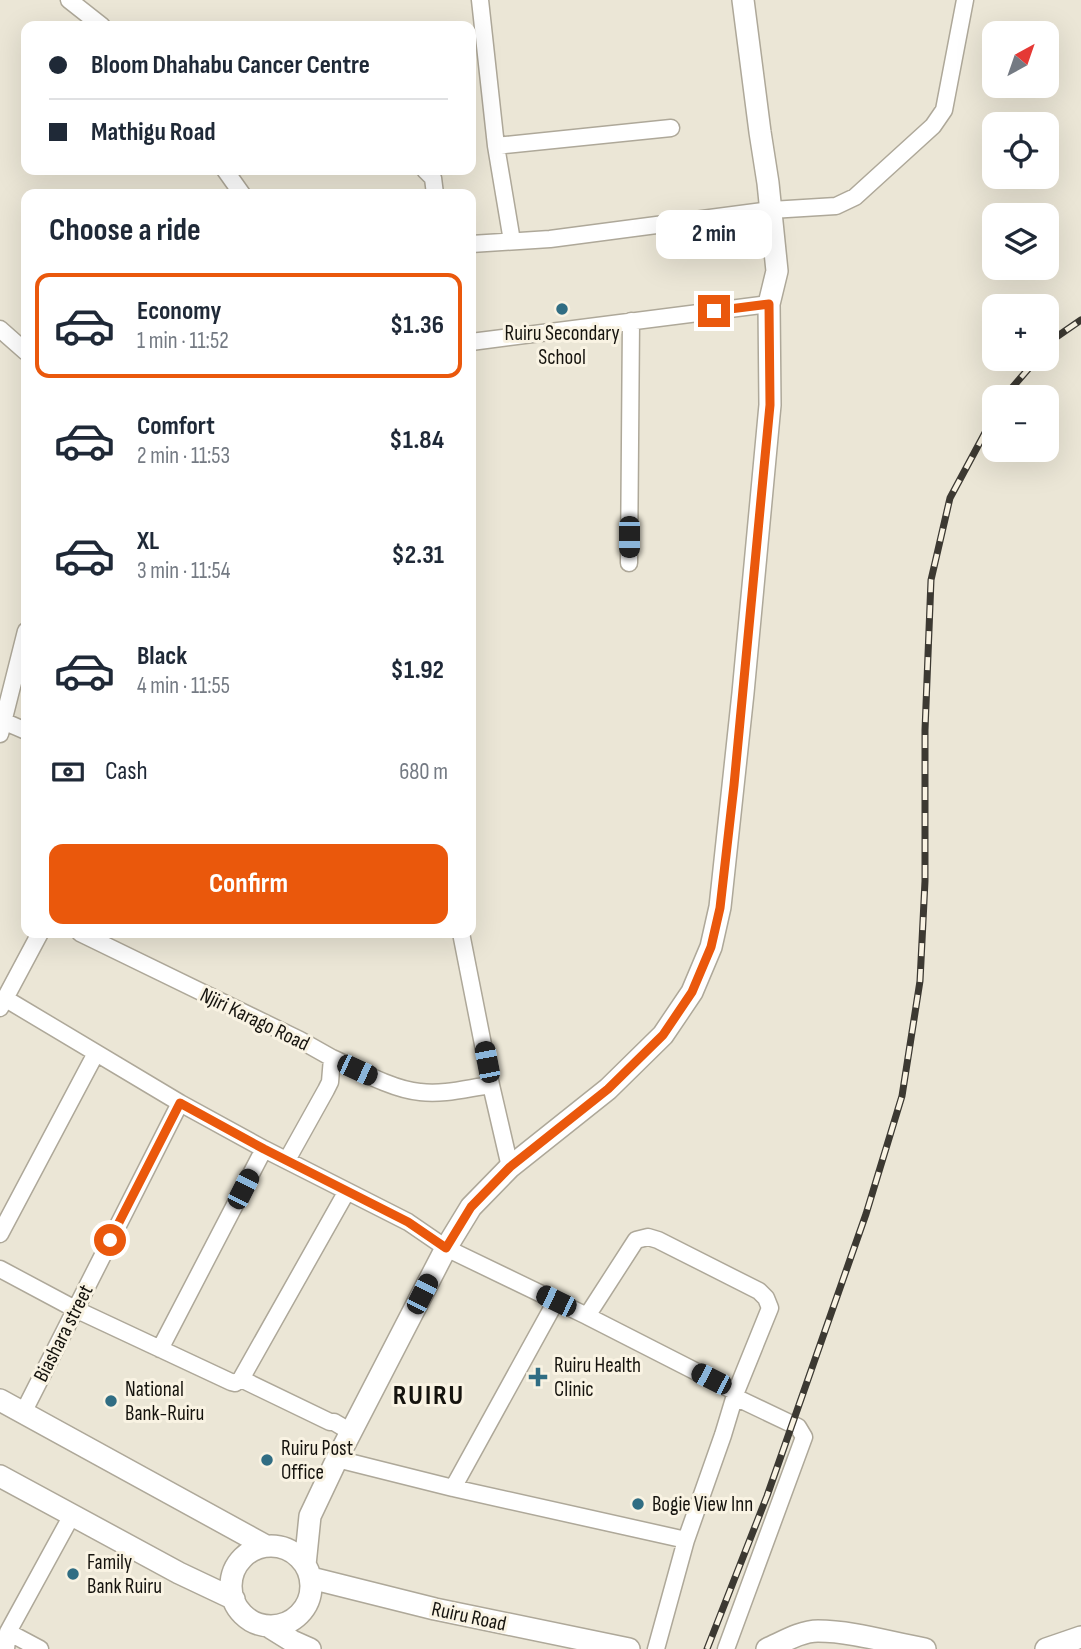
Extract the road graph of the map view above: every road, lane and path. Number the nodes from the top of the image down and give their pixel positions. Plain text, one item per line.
1 (69, 0) edge
2 (480, 0) edge
3 (743, 0) edge
4 (965, 0) edge
5 (96, 21) edge
6 (671, 128) dead end
7 (496, 146) junction
8 (771, 209) junction
9 (512, 242) junction
10 (476, 244) edge
11 (769, 304) junction
12 (631, 321) junction
13 (0, 329) edge
14 (476, 341) edge
15 (21, 348) edge
16 (629, 564) dead end
17 (21, 651) edge
18 (2, 727) edge
19 (21, 730) edge
20 (37, 938) edge
21 (90, 938) edge
22 (462, 938) edge
23 (3, 1004) edge
24 (96, 1053) junction
25 (332, 1058) junction
26 (491, 1085) junction
27 (180, 1103) junction
28 (264, 1149) junction
29 (287, 1160) junction
30 (510, 1167) junction
31 (347, 1191) junction
32 (0, 1234) edge
33 (446, 1248) junction
34 (0, 1269) edge
35 (556, 1301) junction
36 (75, 1308) junction
37 (587, 1316) junction
38 (160, 1349) junction
39 (242, 1379) junction
40 (735, 1394) junction
41 (0, 1401) edge
42 (23, 1413) junction
43 (351, 1432) junction
44 (337, 1459) junction
45 (0, 1476) edge
46 (453, 1488) junction
47 (72, 1515) junction
48 (310, 1516) junction
49 (686, 1540) junction
50 (272, 1546) junction
51 (308, 1571) junction
52 (234, 1600) junction
53 (268, 1626) junction
54 (8, 1632) junction
55 (1081, 1637) edge
56 (6, 1649) edge
57 (40, 1649) edge
58 (310, 1649) edge
59 (629, 1649) edge
60 (656, 1649) edge
61 (726, 1649) edge
62 (767, 1649) edge
63 (925, 1649) edge
64 (1045, 1649) edge

1 - 5 street
2 - 7 street
3 - 8 main road
4 - 8 street
6 - 7 street
7 - 9 street
8 - 9 street
8 - 11 main road
9 - 10 street
11 - 12 street
11 - 30 main road
12 - 14 street
12 - 16 street
13 - 15 street
17 - 18 street
18 - 19 street
20 - 23 street
21 - 25 street, Njiri Karago Road
22 - 26 street
23 - 24 street
24 - 27 street
24 - 32 street
25 - 26 street
25 - 29 street, Njiri Karago Road
26 - 30 street
27 - 28 street
27 - 36 street, Biashara street
28 - 29 street
28 - 38 street
29 - 31 street
30 - 33 main road
31 - 33 street
31 - 39 street
33 - 35 street
33 - 43 main road
34 - 36 street
35 - 37 street
35 - 46 street
36 - 38 street
36 - 42 street, Biashara street
37 - 40 street
37 - 40 street
38 - 39 street
39 - 43 street
40 - 49 street
40 - 61 street
41 - 42 main road
42 - 50 main road
43 - 44 main road
44 - 46 street
44 - 48 main road
45 - 47 main road
46 - 49 street
47 - 52 main road
47 - 54 street
48 - 50 main road
48 - 51 main road
49 - 60 street
50 - 51 main road
50 - 52 main road
51 - 53 main road
51 - 59 main road, Ruiru Road
52 - 53 main road
53 - 58 main road
54 - 56 street
54 - 57 street
55 - 64 main road
62 - 63 main road

